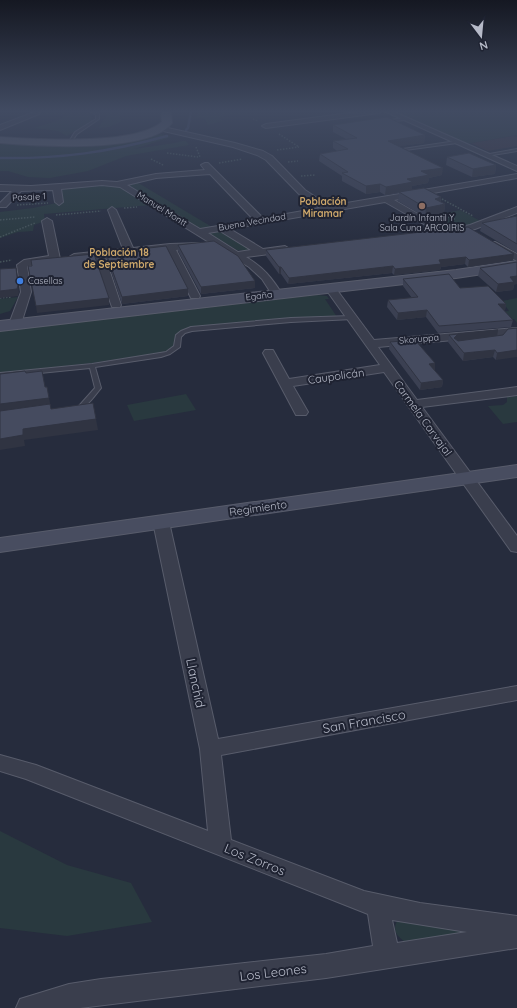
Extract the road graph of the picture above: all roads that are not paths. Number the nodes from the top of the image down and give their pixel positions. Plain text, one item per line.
1 (268, 158) edge
2 (491, 158) edge
3 (202, 160) road end
4 (517, 169) edge
5 (211, 172) junction
6 (517, 176) edge
7 (119, 184) junction
8 (57, 187) junction
9 (0, 188) edge
10 (18, 189) junction
11 (386, 199) junction
12 (59, 202) road end
13 (3, 205) road end
14 (326, 209) junction
15 (112, 210) dead end
16 (517, 210) edge
17 (43, 221) road end
18 (261, 221) junction
19 (222, 228) junction
20 (467, 228) junction
21 (199, 232) junction
22 (443, 232) junction
23 (429, 234) edge
24 (217, 243) junction
25 (170, 247) junction
26 (292, 248) edge
27 (128, 251) junction
28 (261, 252) junction
29 (99, 254) junction
30 (237, 255) junction
31 (517, 258) edge
32 (55, 259) junction
33 (517, 265) edge
34 (330, 288) junction
35 (277, 294) junction
36 (195, 296) dead end
37 (116, 305) dead end
38 (351, 318) junction
39 (7, 325) edge
40 (517, 331) edge
41 (370, 344) junction
42 (269, 353) dead end
43 (92, 366) junction
44 (387, 368) junction
45 (0, 375) edge
46 (285, 383) junction
47 (517, 391) edge
48 (413, 404) junction
49 (66, 410) edge
50 (301, 412) dead end
51 (517, 471) edge
52 (467, 478) junction
53 (161, 522) junction
54 (0, 545) edge
55 (517, 547) edge
56 (517, 694) edge
57 (210, 749) junction
58 (0, 763) edge
59 (221, 845) junction
60 (378, 906) junction
61 (517, 927) edge
62 (517, 936) edge
63 (387, 956) junction
64 (29, 1008) edge

1 - 14 street
2 - 4 street
3 - 5 street
5 - 7 street
5 - 18 street
6 - 11 street, Buena Vecindad
7 - 8 street, Manuel Montt
7 - 21 street, Manuel Montt
8 - 10 street, Manuel Montt
8 - 12 street
9 - 10 street, Manuel Montt
10 - 13 street
11 - 14 street, Buena Vecindad
11 - 22 street
14 - 18 street, Buena Vecindad
15 - 27 street
16 - 20 street
17 - 32 street
18 - 19 street, Buena Vecindad
19 - 21 street, Buena Vecindad
19 - 28 street
20 - 22 street
20 - 31 street
21 - 24 street, Manuel Montt
22 - 23 street
24 - 25 street
24 - 30 street, Manuel Montt
25 - 27 street
25 - 36 street
26 - 28 street
27 - 29 street
28 - 30 street
29 - 32 street
29 - 37 street
30 - 35 street, Manuel Montt
32 - 39 street
33 - 34 main road, Egaña
34 - 35 main road, Egaña
34 - 38 street, Carmela Carvajal
35 - 39 main road, Egaña
38 - 41 street, Carmela Carvajal
38 - 43 lane
40 - 41 street, Skoruppa
41 - 44 street, Carmela Carvajal
42 - 46 street
43 - 45 lane
43 - 49 lane
44 - 46 street, Caupolicán
44 - 48 street, Carmela Carvajal
46 - 50 street
47 - 48 street
48 - 52 street, Carmela Carvajal
51 - 52 main road, Regimiento
52 - 53 main road, Regimiento
52 - 55 street, Carmela Carvajal
53 - 54 main road, Regimiento
53 - 57 street, Llanchid
56 - 57 street, San Francisco
57 - 59 street, Llanchid
58 - 59 street, Los Zorros
59 - 60 street, Los Zorros
60 - 61 street, Los Zorros
60 - 63 street
62 - 63 street, Los Leones
63 - 64 street, Los Leones

